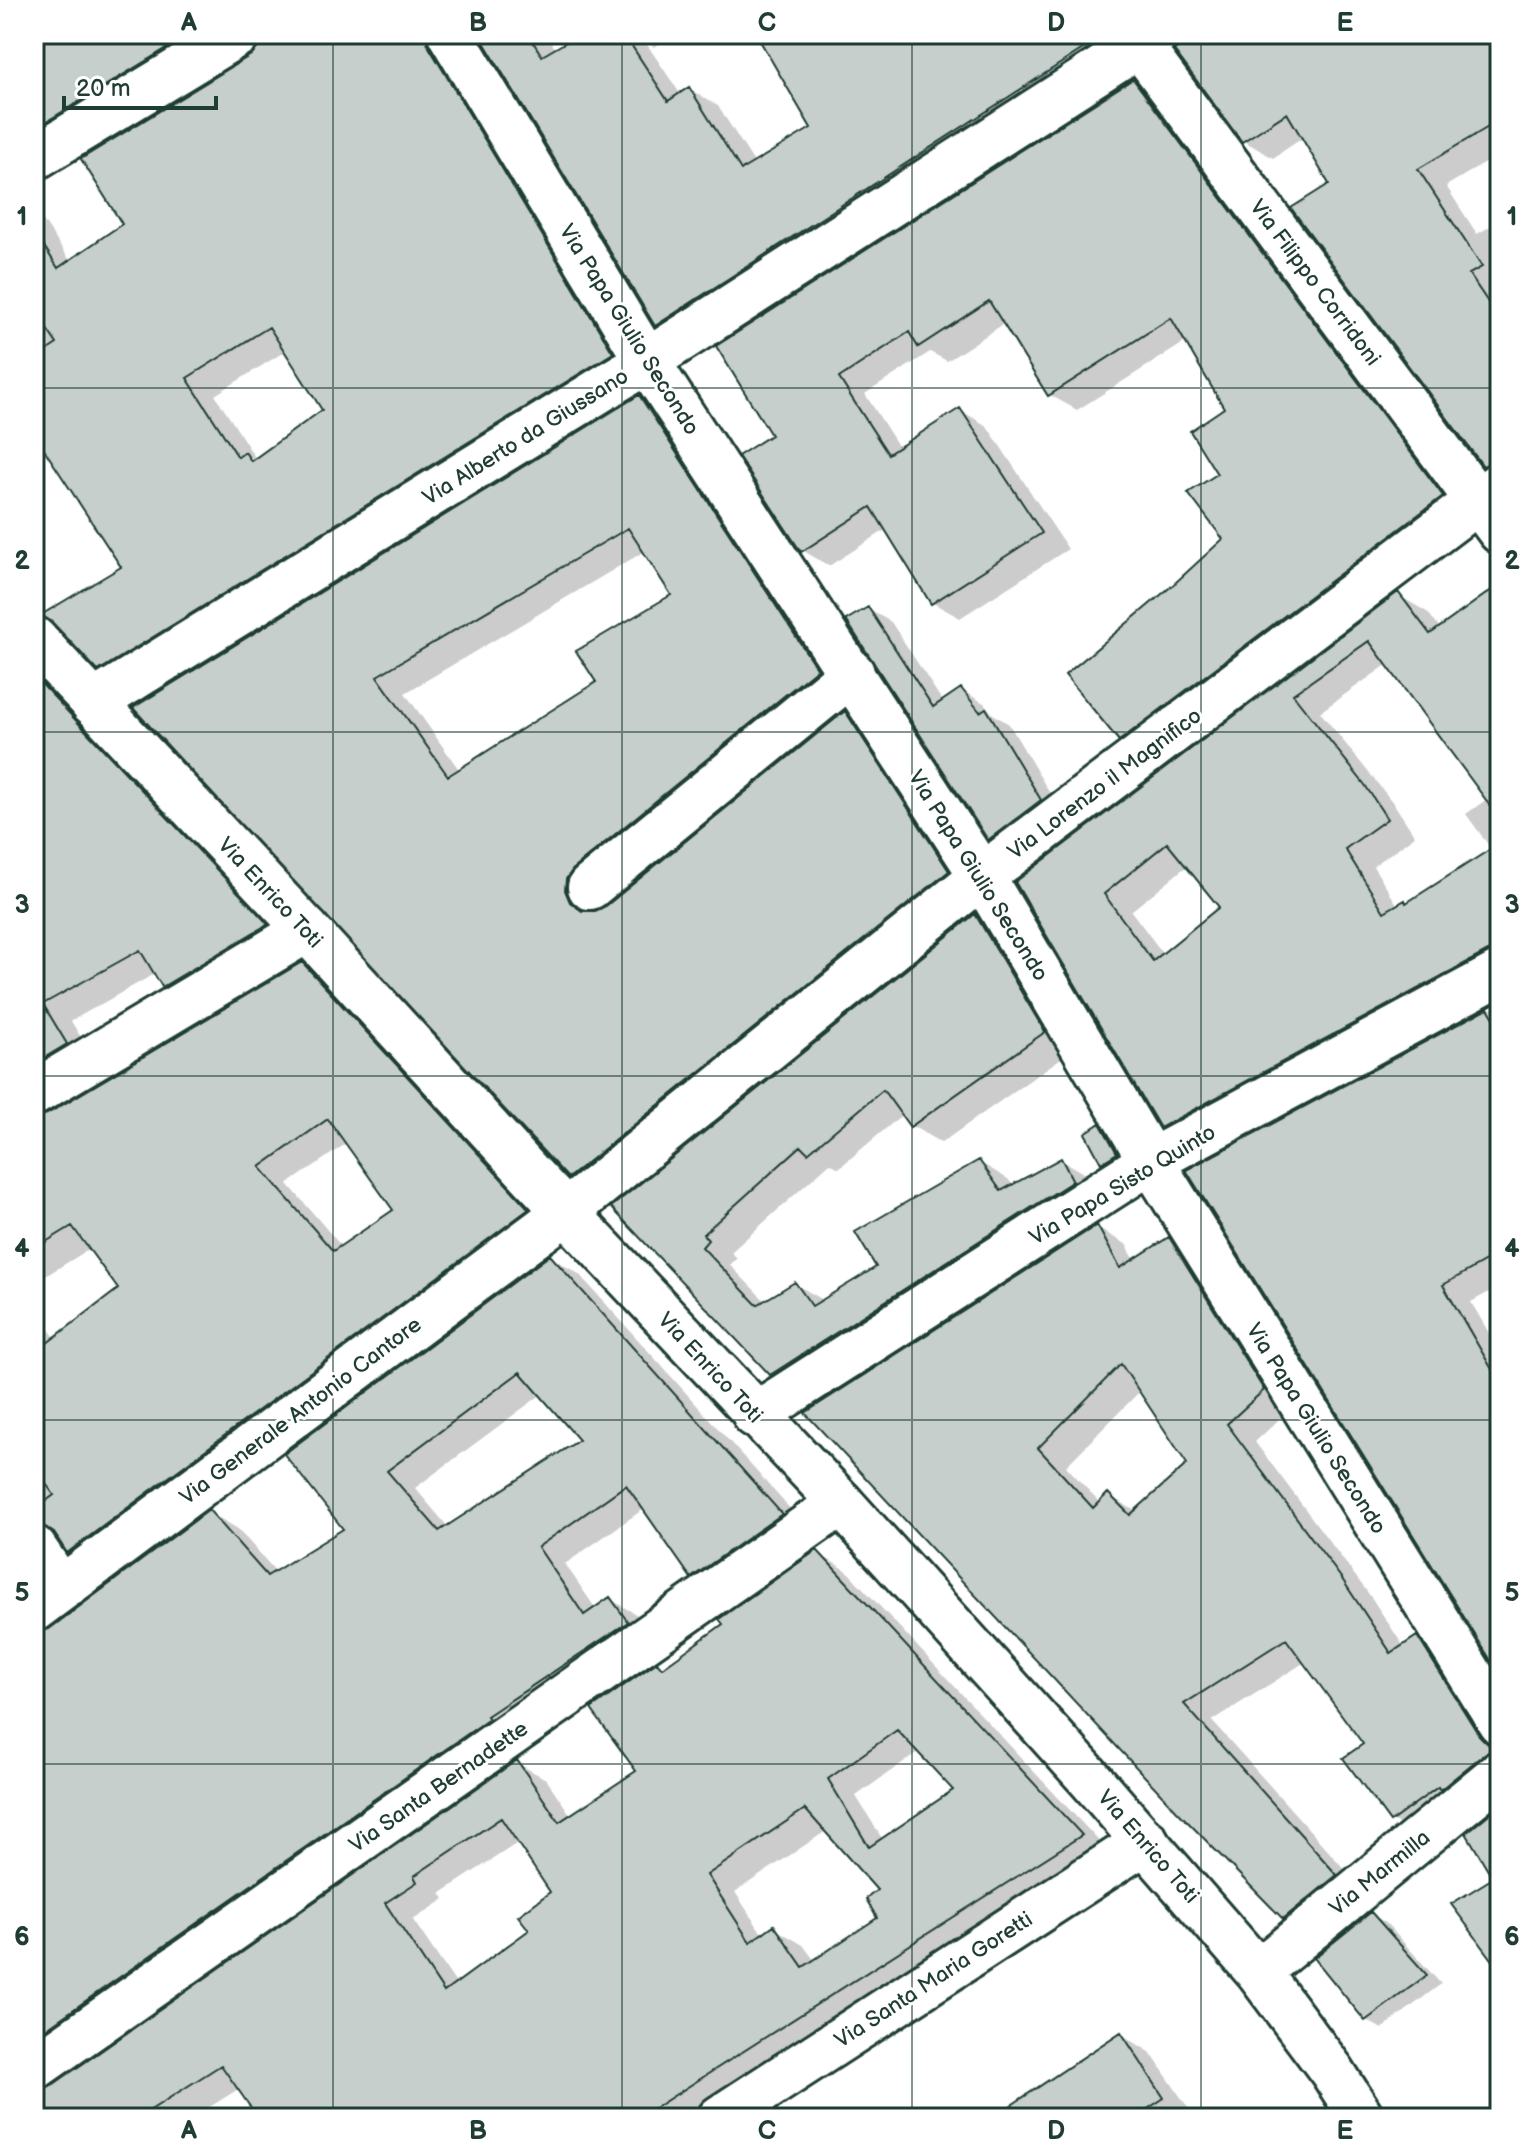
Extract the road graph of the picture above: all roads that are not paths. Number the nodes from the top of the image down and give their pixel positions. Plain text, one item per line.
1 (238, 34) edge
2 (450, 34) edge
3 (1142, 38) edge
4 (34, 158) edge
5 (647, 361) junction
6 (1493, 505) edge
7 (34, 639) edge
8 (852, 673) junction
9 (93, 703) junction
10 (982, 876) junction
11 (590, 887) dead end
12 (307, 930) junction
13 (1498, 978) edge
14 (34, 1093) edge
15 (1151, 1161) junction
16 (566, 1212) junction
17 (755, 1415) junction
18 (841, 1503) junction
19 (34, 1548) edge
20 (48, 1598) edge
21 (1500, 1722) edge
22 (1500, 1773) edge
23 (1146, 1841) junction
24 (1258, 1972) junction
25 (34, 2068) edge
26 (720, 2118) edge
27 (1362, 2118) edge

1 - 4 street
2 - 5 street, Via Papa Giulio Secondo
3 - 5 street, Via Alberto da Giussano
3 - 6 street, Via Filippo Corridoni
5 - 8 street, Via Papa Giulio Secondo
5 - 9 street, Via Alberto da Giussano
6 - 10 street, Via Lorenzo il Magnifico
7 - 9 street, Via Enrico Toti
8 - 10 street, Via Papa Giulio Secondo
8 - 11 street
9 - 12 street, Via Enrico Toti
10 - 15 street, Via Papa Giulio Secondo
10 - 16 street, Via Lorenzo il Magnifico
12 - 14 street
12 - 16 street, Via Enrico Toti
13 - 15 street, Via Papa Sisto Quinto
15 - 17 street, Via Papa Sisto Quinto
15 - 21 street, Via Papa Giulio Secondo
16 - 17 street, Via Enrico Toti
16 - 20 street, Via Generale Antonio Cantore
17 - 18 street, Via Enrico Toti
18 - 23 street, Via Enrico Toti
18 - 25 street, Via Santa Bernadette
19 - 20 street
22 - 24 street, Via Marmilla
23 - 24 street, Via Enrico Toti
23 - 26 street, Via Santa Maria Goretti
24 - 27 street, Via Enrico Toti

